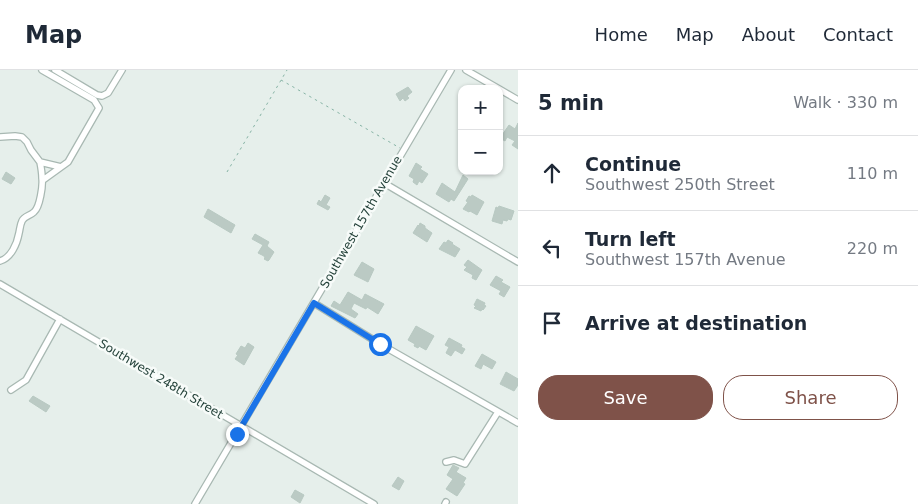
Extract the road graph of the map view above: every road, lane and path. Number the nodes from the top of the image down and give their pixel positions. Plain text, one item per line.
1 (42, 70) edge
2 (55, 70) edge
3 (122, 70) edge
4 (287, 70) edge
5 (451, 70) edge
6 (466, 70) edge
7 (282, 80) junction
8 (492, 85) edge
9 (83, 90) junction
10 (503, 91) edge
11 (518, 100) edge
12 (0, 137) edge
13 (404, 150) junction
14 (40, 162) junction
15 (61, 167) junction
16 (227, 172) dead end
17 (43, 180) junction
18 (384, 183) junction
19 (0, 261) edge
20 (518, 262) edge
21 (0, 284) edge
22 (314, 303) junction
23 (60, 319) junction
24 (11, 390) dead end
25 (498, 412) junction
26 (518, 424) edge
27 (241, 426) junction
28 (446, 462) dead end
29 (195, 504) edge
30 (374, 504) edge

1 - 9 street
2 - 9 street
3 - 9 street
4 - 7 path
5 - 13 street, Southwest 157th Avenue
6 - 8 street
7 - 13 path
7 - 16 path
9 - 15 street
10 - 11 street
12 - 14 street
13 - 18 street, Southwest 157th Avenue
14 - 15 street
14 - 17 street
15 - 17 street
17 - 19 street
18 - 20 street
18 - 22 street, Southwest 157th Avenue
21 - 23 street, Southwest 248th Street
22 - 25 street
22 - 27 street, Southwest 157th Avenue
23 - 24 street
23 - 27 street, Southwest 248th Street
25 - 26 street
25 - 28 street
27 - 29 street, Southwest 157th Avenue
27 - 30 street, Southwest 248th Street

